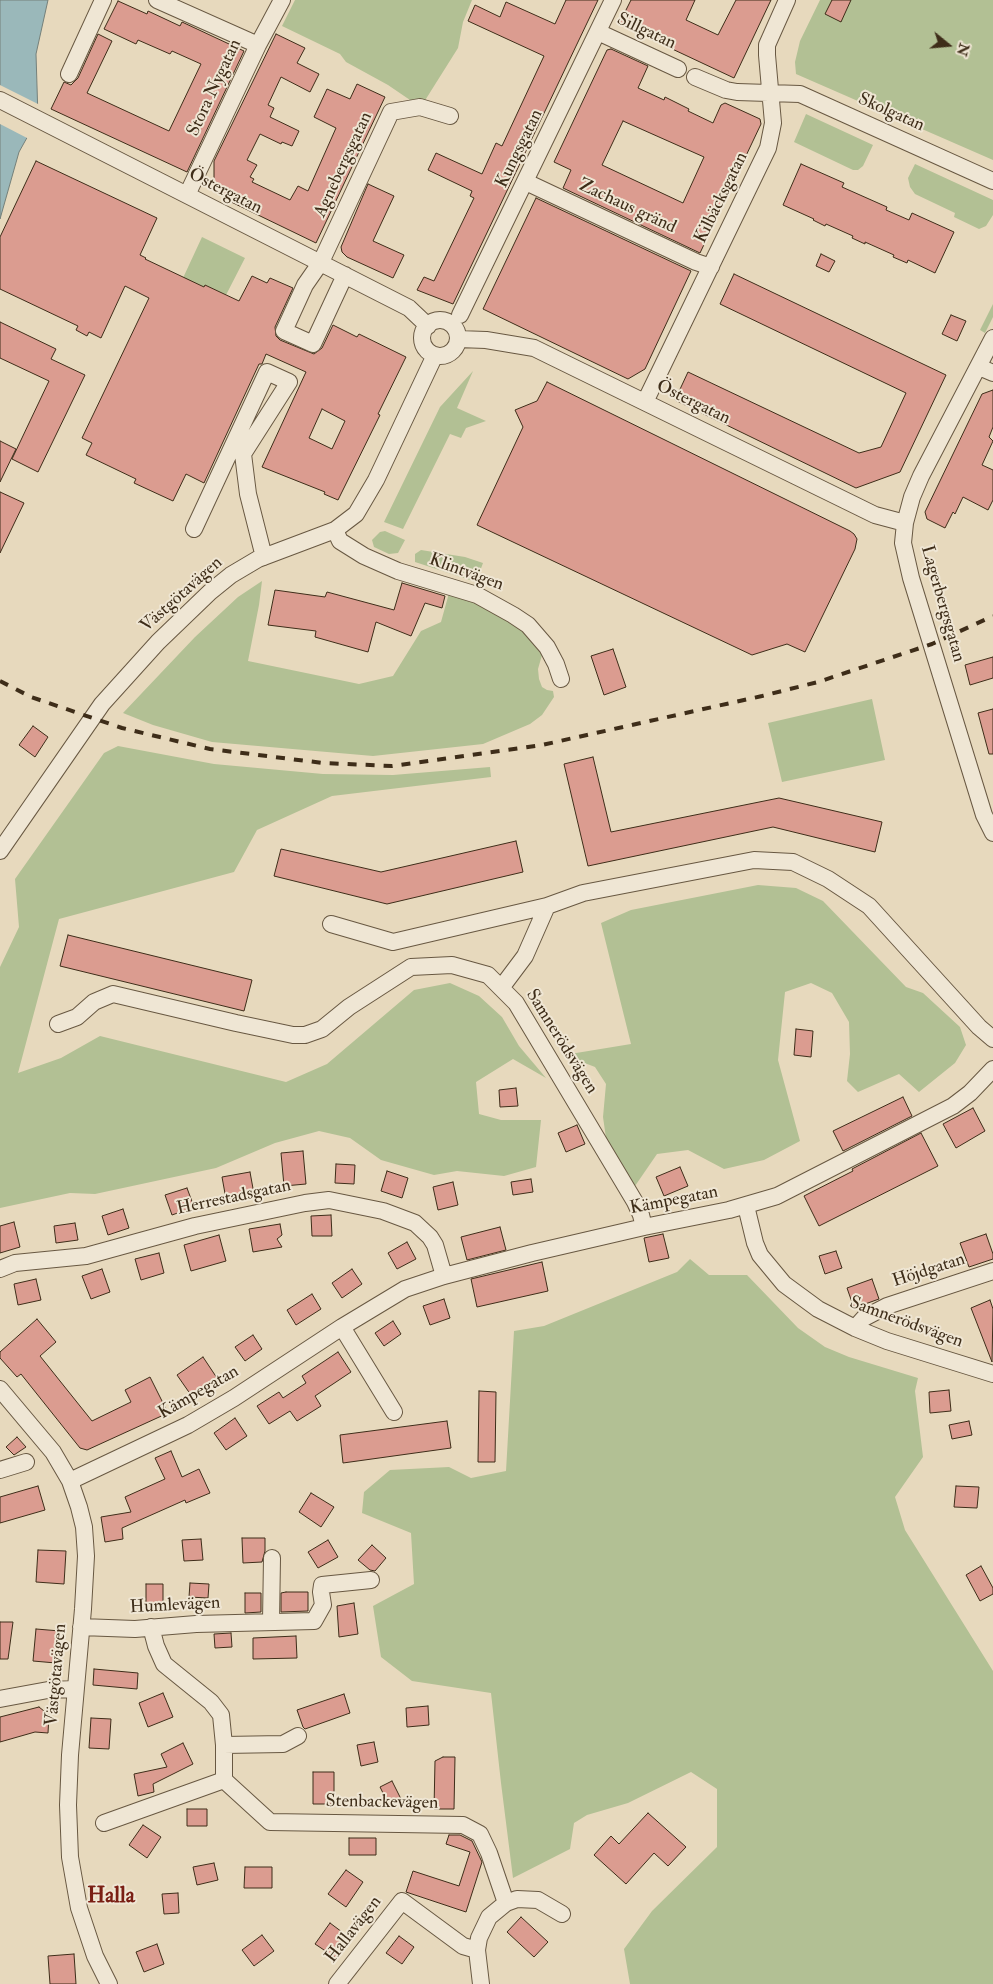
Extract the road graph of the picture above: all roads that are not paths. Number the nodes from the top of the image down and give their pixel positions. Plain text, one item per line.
1 (103, 0) edge
2 (157, 0) edge
3 (282, 0) edge
4 (613, 0) edge
5 (787, 0) edge
6 (598, 32) junction
7 (258, 45) junction
8 (678, 68) dead end
9 (69, 74) dead end
10 (695, 77) dead end
11 (770, 94) junction
12 (0, 100) edge
13 (450, 116) dead end
14 (993, 181) edge
15 (526, 182) junction
16 (187, 195) junction
17 (321, 262) junction
18 (711, 267) junction
19 (345, 275) junction
20 (460, 315) dead end
21 (428, 326) junction
22 (993, 338) edge
23 (458, 339) junction
24 (434, 355) junction
25 (986, 370) edge
26 (284, 371) dead end
27 (645, 402) junction
28 (237, 451) junction
29 (905, 523) junction
30 (194, 529) dead end
31 (335, 530) junction
32 (264, 557) junction
33 (561, 679) dead end
34 (993, 833) edge
35 (0, 851) edge
36 (547, 906) junction
37 (331, 924) dead end
38 (501, 988) junction
39 (58, 1024) dead end
40 (993, 1039) edge
41 (993, 1069) edge
42 (746, 1206) junction
43 (644, 1227) junction
44 (0, 1269) edge
45 (993, 1271) edge
46 (444, 1276) junction
47 (342, 1327) junction
48 (855, 1328) junction
49 (993, 1374) edge
50 (0, 1389) edge
51 (394, 1412) dead end
52 (26, 1462) dead end
53 (0, 1470) edge
54 (70, 1481) junction
55 (272, 1558) dead end
56 (371, 1580) dead end
57 (271, 1621) junction
58 (81, 1627) junction
59 (151, 1628) junction
60 (75, 1689) junction
61 (0, 1699) edge
62 (298, 1736) dead end
63 (224, 1745) junction
64 (224, 1780) junction
65 (104, 1824) dead end
66 (506, 1902) junction
67 (562, 1914) dead end
68 (477, 1950) junction
69 (109, 1984) edge
70 (337, 1984) edge
71 (481, 1984) edge

1 - 9 street
2 - 7 street
3 - 7 street, Stora Nygatan
4 - 6 street, Kungsgatan
5 - 11 street, Kilbäcksgatan
6 - 8 street, Sillgatan
6 - 15 street, Kungsgatan
7 - 16 street, Stora Nygatan
10 - 11 street
11 - 14 street, Skolgatan
11 - 18 street, Kilbäcksgatan
12 - 16 street, Östergatan
13 - 17 street, Agnebergsgatan
15 - 18 street, Zachaus gränd
15 - 20 street, Kungsgatan
16 - 17 street, Östergatan
17 - 19 street, Östergatan
17 - 19 street
18 - 27 street, Kilbäcksgatan
19 - 21 street, Östergatan
21 - 23 street
21 - 24 street
22 - 25 street, Lagerbergsgatan
23 - 24 street
23 - 27 street, Östergatan
24 - 31 street, Västgötavägen
25 - 29 street, Lagerbergsgatan
26 - 28 street
27 - 29 street, Östergatan
28 - 30 street
28 - 32 street
29 - 34 street, Lagerbergsgatan
31 - 32 street, Västgötavägen
31 - 33 street, Klintvägen
32 - 35 street, Västgötavägen
36 - 37 street
36 - 38 street
36 - 40 street
38 - 39 street, Samnerödsvägen
38 - 43 street, Samnerödsvägen
41 - 42 street, Kämpegatan
42 - 43 street, Kämpegatan
42 - 48 street, Samnerödsvägen
43 - 46 street, Kämpegatan
44 - 46 street, Herrestadsgatan
45 - 48 street, Höjdgatan
46 - 47 street, Kämpegatan
47 - 51 street
47 - 54 street, Kämpegatan
48 - 49 street, Samnerödsvägen
50 - 54 street, Västgötavägen
52 - 53 street
54 - 58 street, Västgötavägen
55 - 57 street
56 - 57 street, Humlevägen
57 - 59 street, Humlevägen
58 - 59 street, Humlevägen
58 - 60 street, Västgötavägen
59 - 63 street
60 - 61 street
60 - 69 street, Västgötavägen
62 - 63 street
63 - 64 street
64 - 65 street
64 - 66 street, Stenbackevägen
66 - 67 street
66 - 68 street
68 - 70 street, Hallavägen
68 - 71 street

